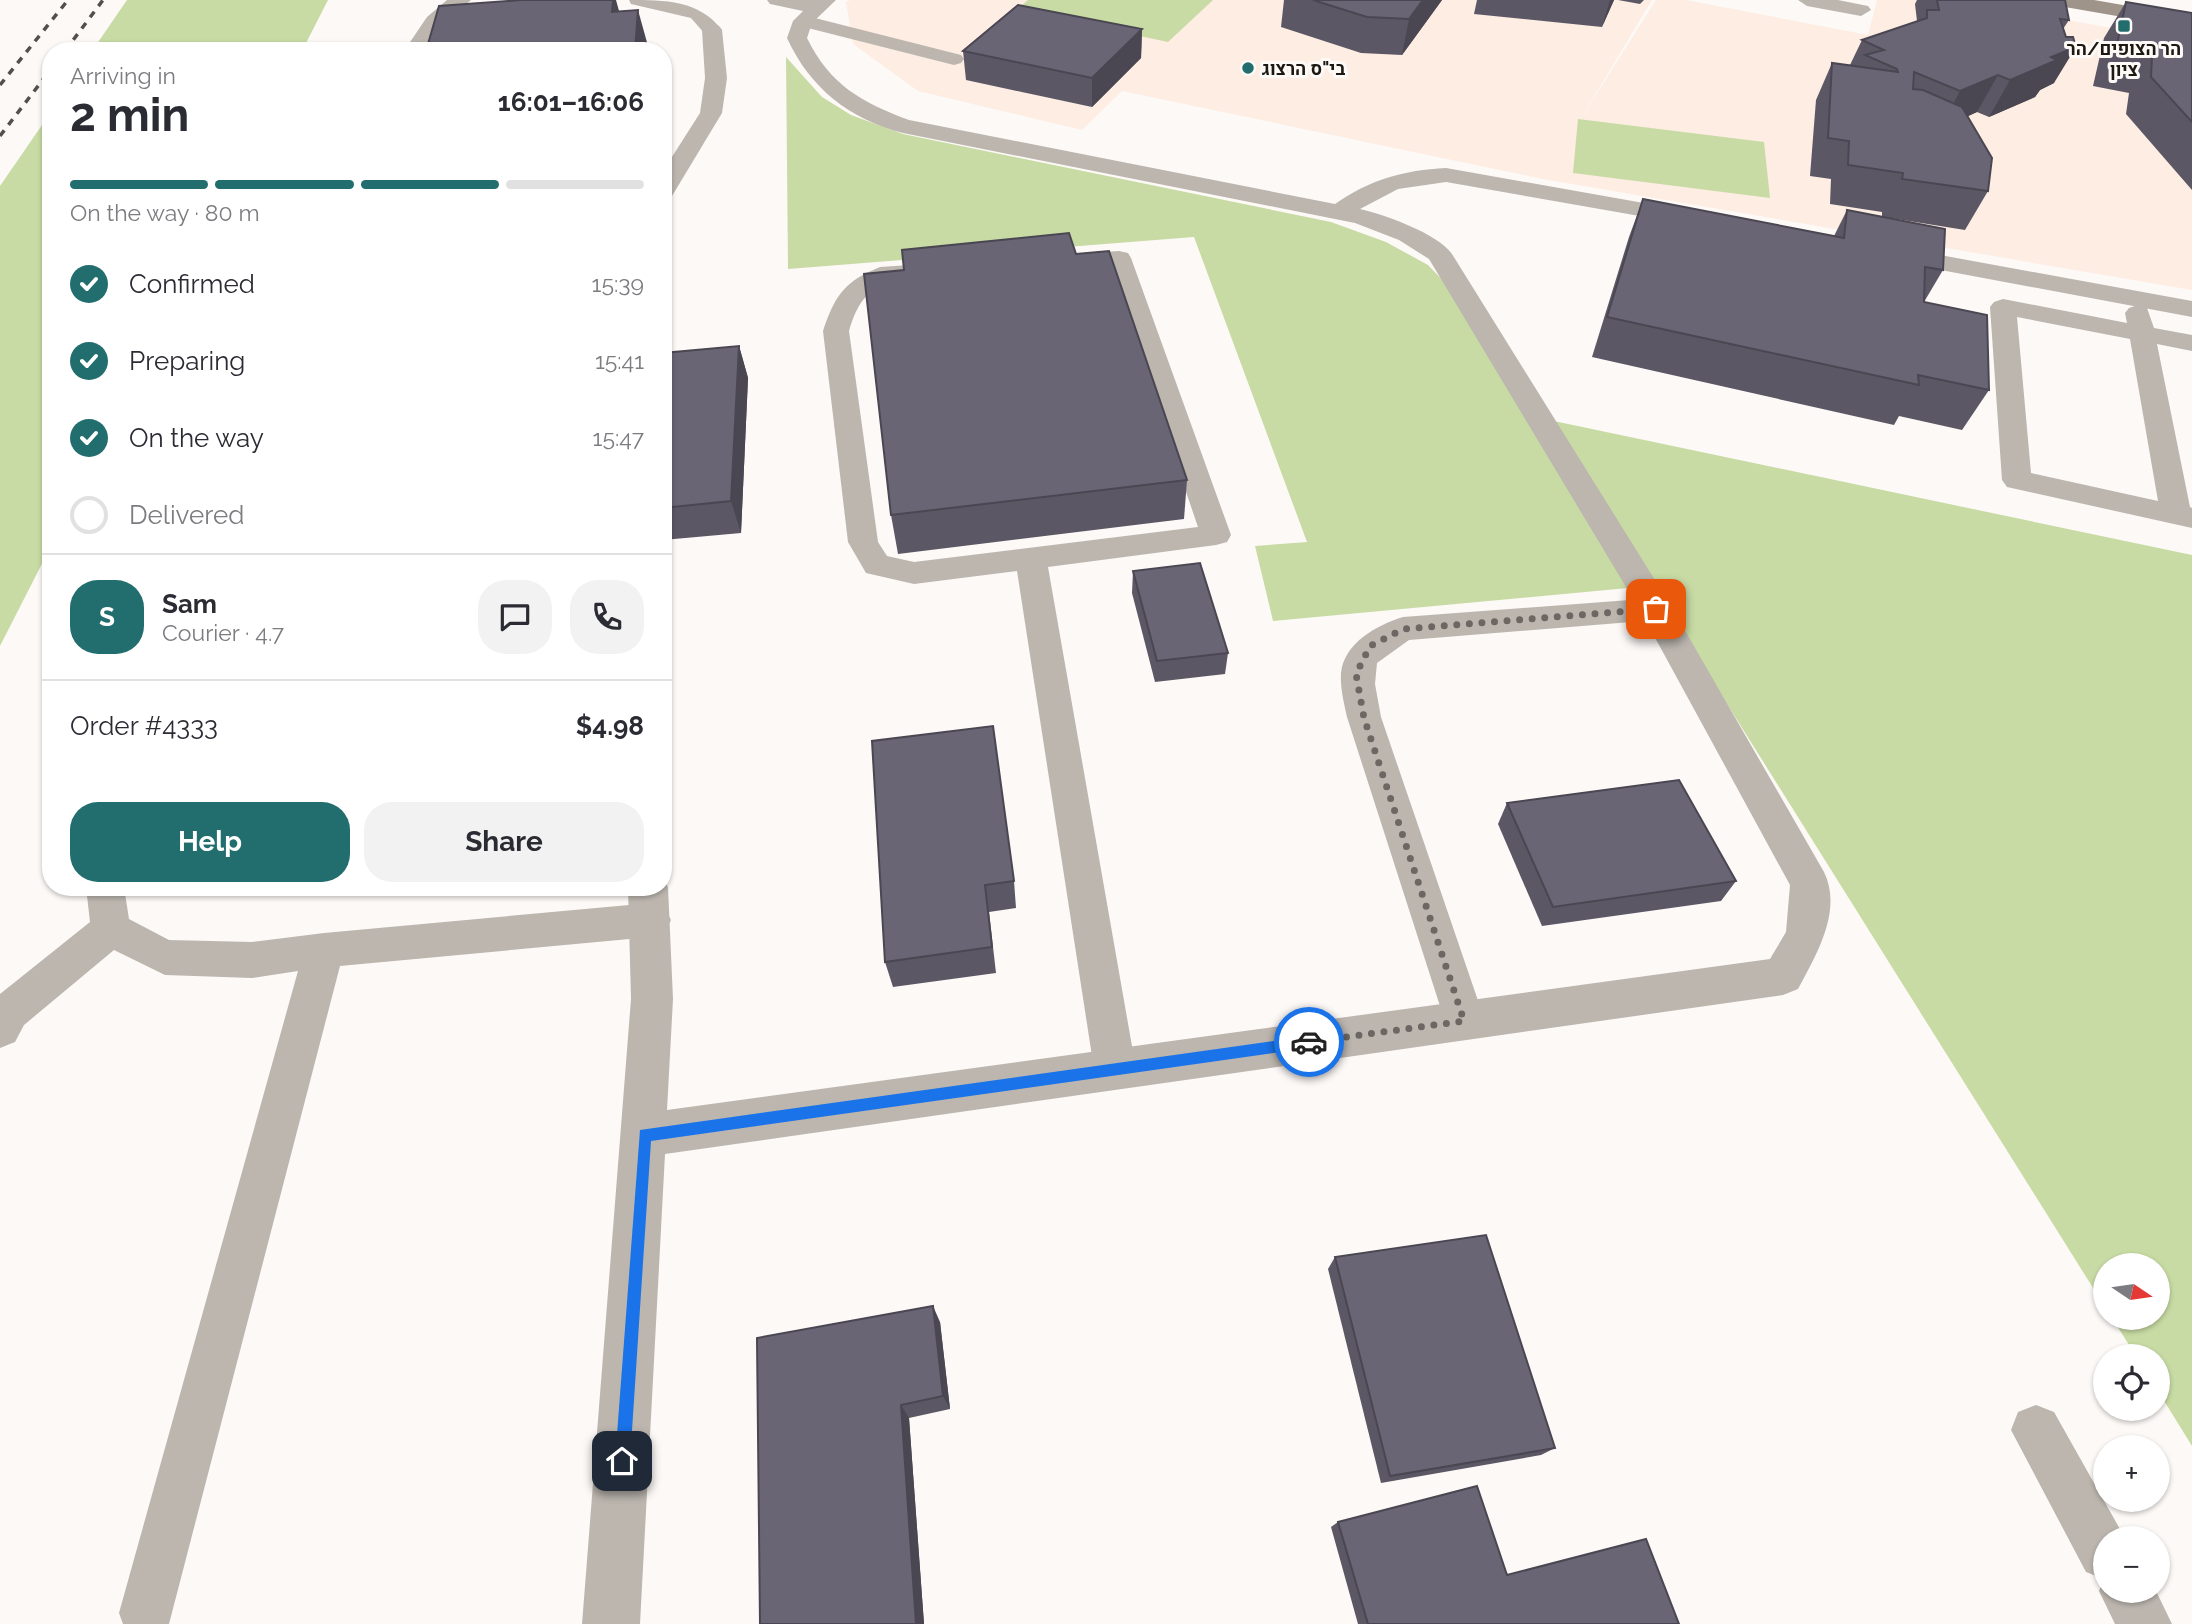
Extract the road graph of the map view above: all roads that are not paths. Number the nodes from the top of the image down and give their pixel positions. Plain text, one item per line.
1 (462, 0) edge
2 (638, 0) edge
3 (777, 0) edge
4 (1807, 0) edge
5 (2059, 0) edge
6 (2087, 2) edge
7 (815, 10) edge
8 (1861, 10) dead end
9 (2192, 23) edge
10 (712, 30) joint
11 (419, 42) edge
12 (954, 59) dead end
13 (672, 176) edge
14 (1339, 213) junction
15 (1717, 223) edge
16 (1865, 249) edge
17 (2135, 298) junction
18 (2192, 309) edge
19 (2142, 333) junction
20 (2192, 343) edge
21 (2184, 517) edge
22 (1031, 559) junction
23 (1656, 609) junction
24 (106, 896) edge
25 (650, 904) edge
26 (111, 929) junction
27 (324, 950) junction
28 (1464, 1021) junction
29 (0, 1029) edge
30 (1115, 1069) junction
31 (645, 1135) junction
32 (2036, 1430) dead end
33 (2093, 1532) edge
34 (2133, 1603) edge
35 (146, 1613) dead end
36 (611, 1624) edge
37 (2145, 1624) edge

1 - 11 lane
2 - 10 lane
3 - 7 street
4 - 8 lane
5 - 6 street
6 - 9 street
7 - 12 lane
7 - 14 street
10 - 13 street
14 - 15 street
14 - 23 street
16 - 17 street
17 - 18 street
17 - 19 lane
19 - 20 lane
19 - 21 lane
19 - 21 lane
22 - 22 lane
22 - 30 lane
23 - 28 lane
23 - 28 street
24 - 26 lane
25 - 27 lane
25 - 31 street
26 - 27 lane
26 - 29 lane
27 - 35 lane
28 - 30 street
30 - 31 street
31 - 36 street
32 - 33 lane
34 - 37 lane

